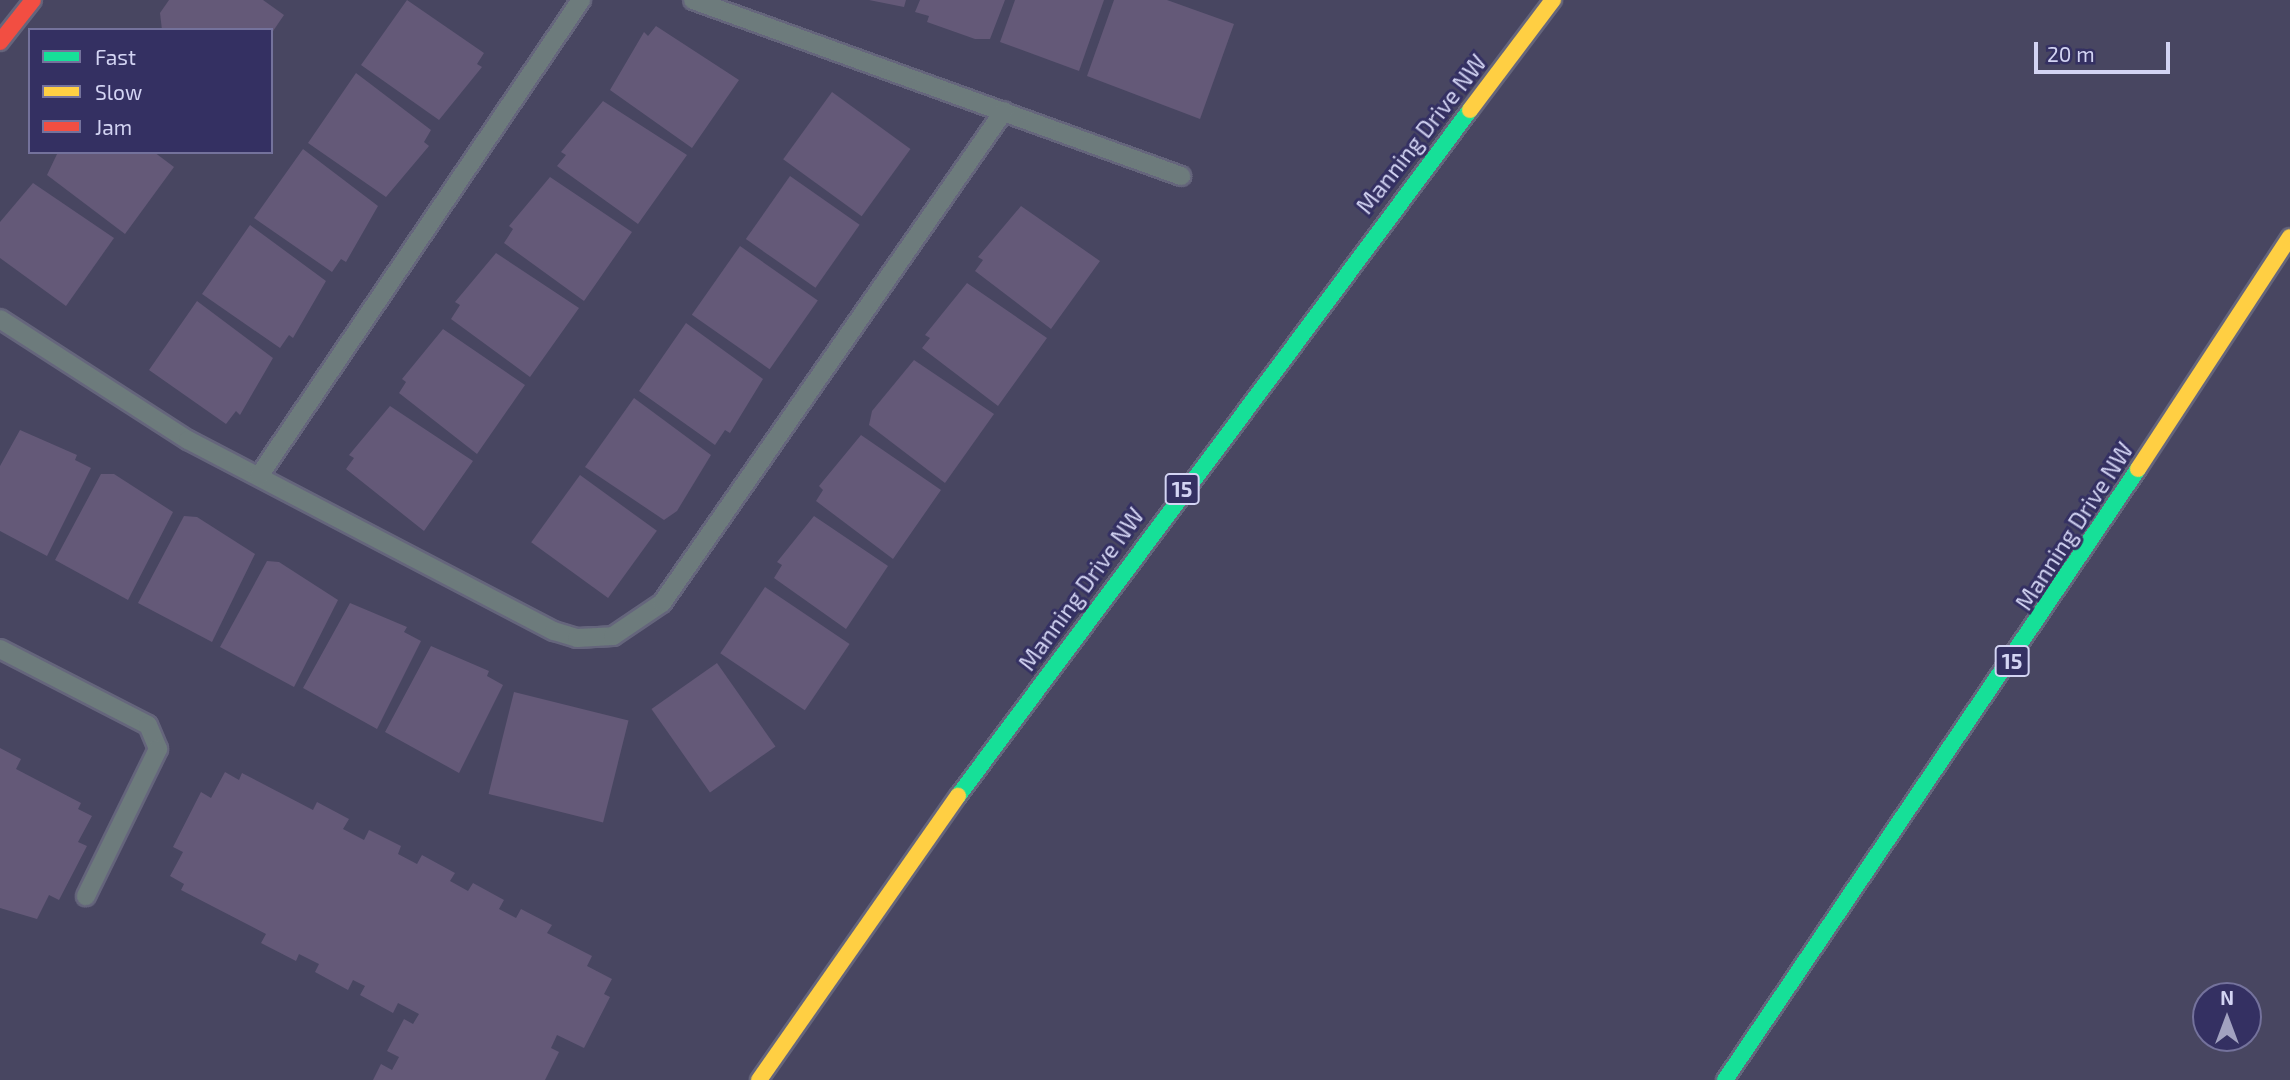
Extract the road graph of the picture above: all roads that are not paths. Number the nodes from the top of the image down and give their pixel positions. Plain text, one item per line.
1 (33, 0) edge
2 (581, 0) edge
3 (693, 0) edge
4 (1553, 0) edge
5 (0, 1) edge
6 (22, 16) junction
7 (0, 42) edge
8 (1004, 111) junction
9 (1181, 176) dead end
10 (2290, 237) edge
11 (0, 319) edge
12 (258, 476) junction
13 (0, 649) edge
14 (86, 896) dead end
15 (759, 1080) edge
16 (1725, 1080) edge

1 - 6 main road
2 - 12 lane
3 - 8 lane
4 - 15 main road, Manning Drive NW / 15
5 - 6 lane
6 - 7 main road
8 - 9 lane
8 - 12 lane
10 - 16 main road, Manning Drive NW / 15
11 - 12 lane
13 - 14 lane

